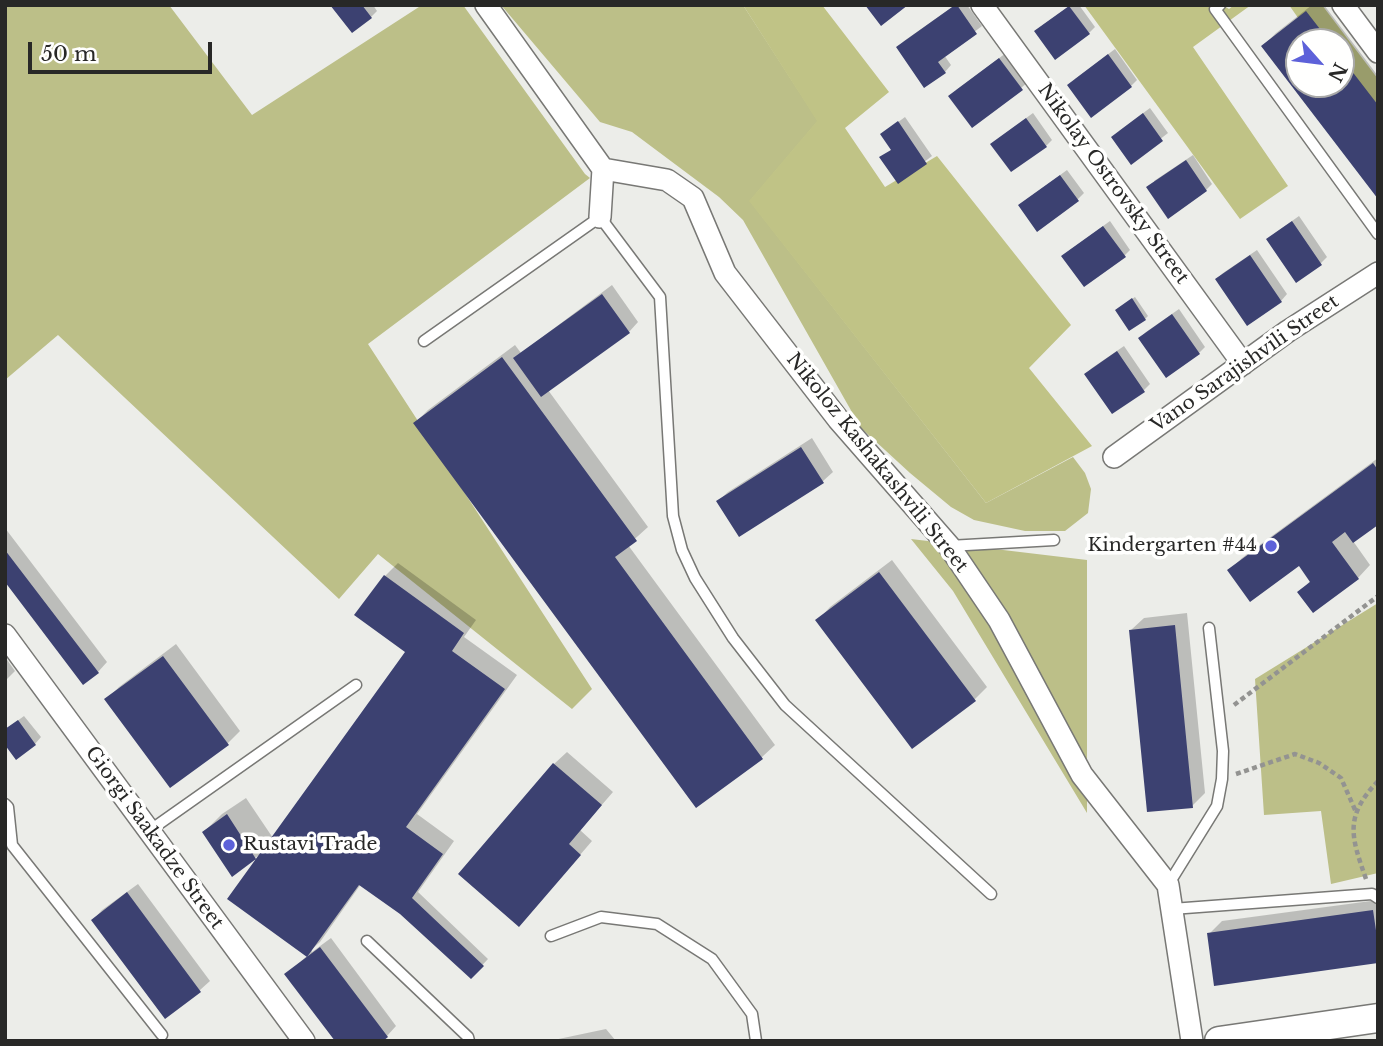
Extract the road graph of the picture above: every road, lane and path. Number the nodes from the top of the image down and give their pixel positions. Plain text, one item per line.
1 (486, 5) edge
2 (982, 5) edge
3 (1220, 5) edge
4 (1343, 5) edge
5 (1378, 52) edge
6 (604, 169) junction
7 (600, 217) junction
8 (1378, 234) edge
9 (1378, 273) edge
10 (424, 341) dead end
11 (1243, 363) junction
12 (1114, 457) dead end
13 (1054, 540) dead end
14 (949, 546) junction
15 (1378, 596) edge
16 (1209, 628) dead end
17 (5, 635) edge
18 (356, 685) dead end
19 (1219, 716) junction
20 (1222, 779) junction
21 (1378, 780) edge
22 (5, 804) edge
23 (1356, 812) junction
24 (149, 831) junction
25 (8, 847) edge
26 (1168, 885) junction
27 (991, 894) dead end
28 (1376, 895) edge
29 (1172, 909) junction
30 (551, 936) dead end
31 (368, 941) dead end
32 (1378, 1018) edge
33 (162, 1035) dead end
34 (304, 1041) edge
35 (469, 1041) edge
36 (756, 1041) edge
37 (1192, 1041) edge
38 (1219, 1041) edge

1 - 6 street
2 - 11 street, Nikolay Ostrovsky Street
3 - 8 lane
4 - 5 street
6 - 7 street
6 - 14 street, Nikoloz Kashakashvili Street
7 - 10 lane
7 - 27 lane
9 - 11 street, Vano Sarajishvili Street
11 - 12 street, Vano Sarajishvili Street
13 - 14 lane
14 - 26 street, Nikoloz Kashakashvili Street
15 - 19 path
16 - 19 lane
17 - 24 street, Giorgi Saakadze Street
18 - 24 lane
19 - 20 lane
20 - 23 path
20 - 26 lane
21 - 23 path
22 - 25 lane
23 - 28 path
24 - 34 street, Giorgi Saakadze Street
25 - 33 lane
26 - 29 street, Nikoloz Kashakashvili Street
28 - 29 lane
29 - 37 street, Nikoloz Kashakashvili Street
30 - 36 lane
31 - 35 lane
32 - 38 main road

